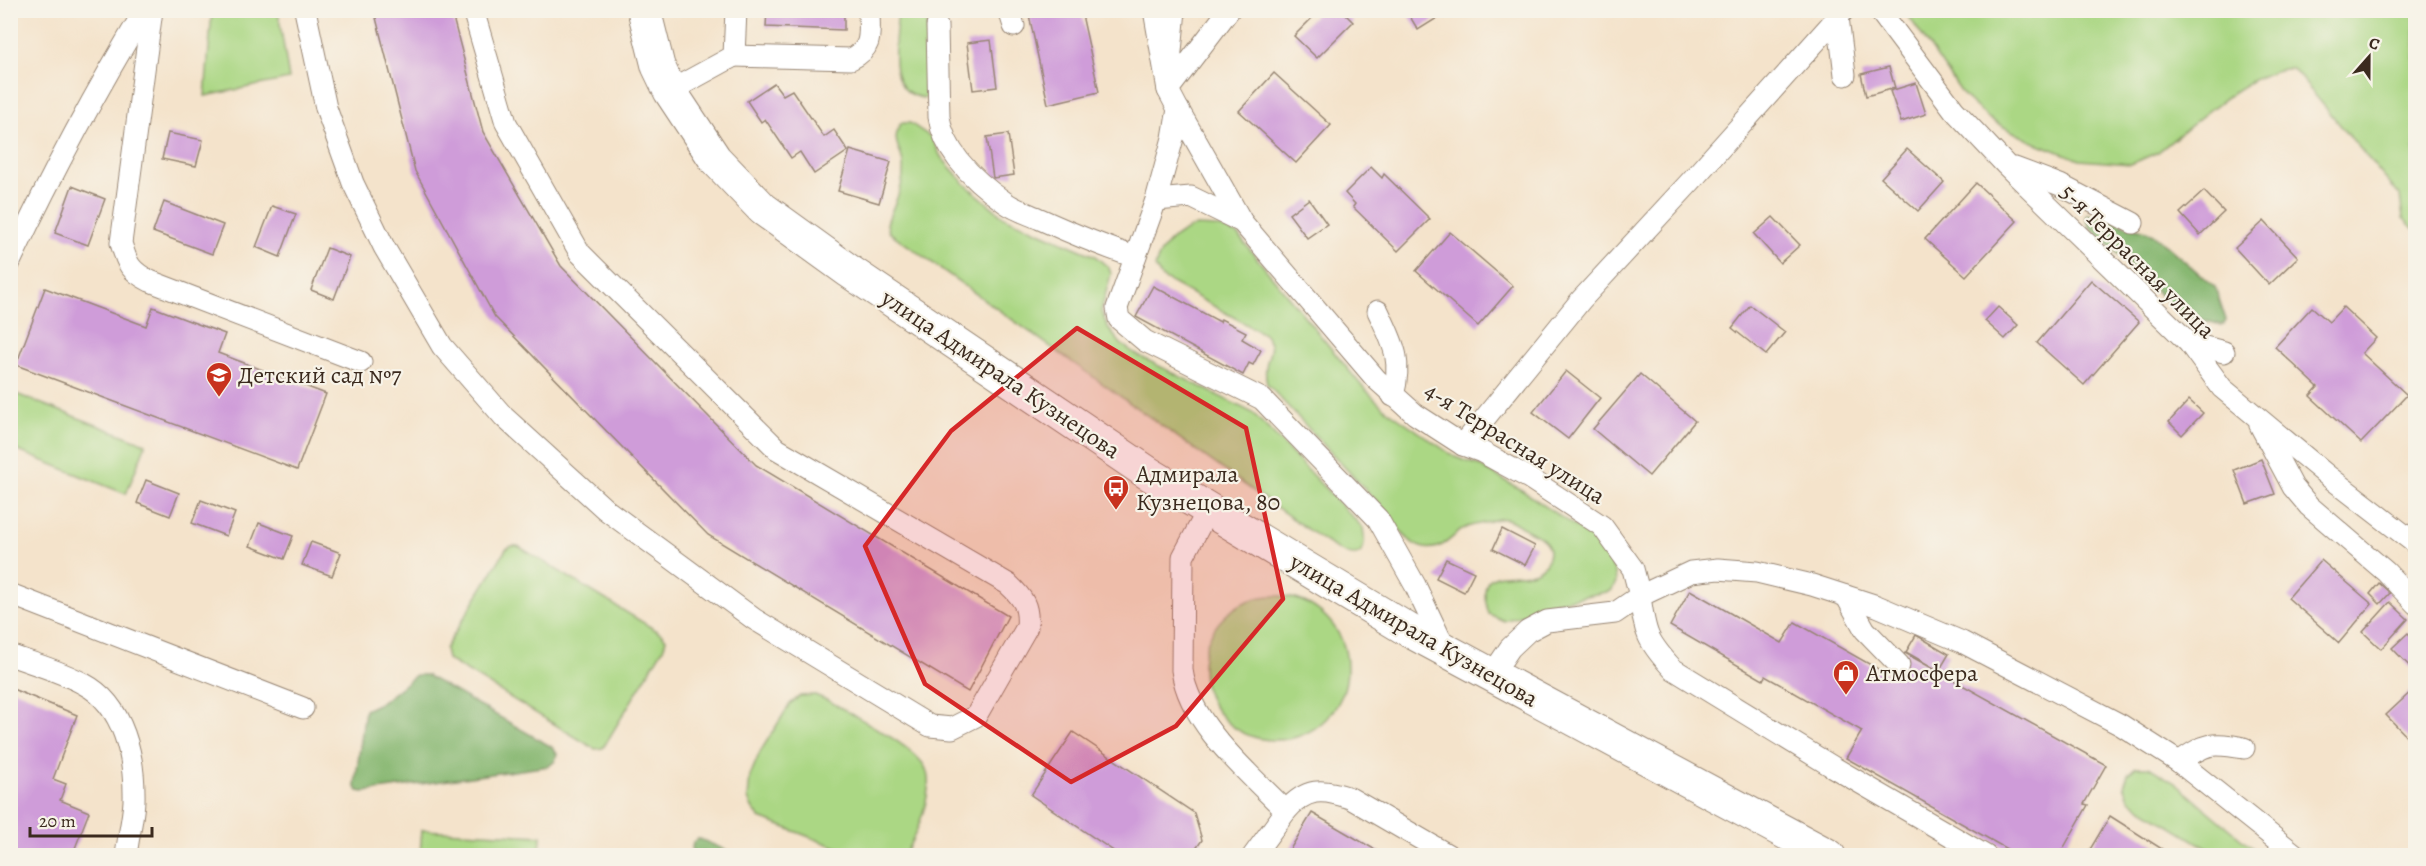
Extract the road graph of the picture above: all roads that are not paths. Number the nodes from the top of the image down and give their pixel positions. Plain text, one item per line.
1 (145, 10) edge
2 (152, 10) edge
3 (305, 10) edge
4 (473, 10) edge
5 (644, 10) edge
6 (736, 10) edge
7 (870, 10) edge
8 (1154, 10) edge
9 (1175, 10) edge
10 (1229, 10) edge
11 (1879, 10) edge
12 (1841, 14) edge
13 (937, 26) dead end
14 (734, 56) junction
15 (1845, 75) dead end
16 (1168, 90) junction
17 (670, 91) junction
18 (1178, 109) junction
19 (2006, 165) junction
20 (1156, 200) junction
21 (1242, 222) junction
22 (2133, 223) dead end
23 (1135, 257) junction
24 (10, 262) edge
25 (1378, 311) dead end
26 (2189, 343) junction
27 (2224, 352) dead end
28 (361, 362) dead end
29 (1393, 396) junction
30 (2254, 414) junction
31 (1463, 445) junction
32 (1209, 510) junction
33 (2415, 544) edge
34 (10, 594) edge
35 (1640, 596) junction
36 (1846, 596) junction
37 (2415, 604) edge
38 (1447, 652) junction
39 (10, 654) edge
40 (1899, 665) dead end
41 (1491, 676) junction
42 (303, 708) dead end
43 (2244, 748) dead end
44 (2179, 762) junction
45 (1286, 811) junction
46 (126, 855) edge
47 (1253, 855) edge
48 (1450, 855) edge
49 (1829, 855) edge
50 (1986, 855) edge
51 (2297, 855) edge

1 - 24 lane
2 - 28 lane
3 - 4 lane
5 - 17 main road, улица Адмирала Кузнецова
6 - 14 lane
7 - 14 lane
8 - 16 lane
9 - 16 lane
10 - 16 lane
11 - 19 lane, 5-я Террасная улица
12 - 15 lane
12 - 31 lane
13 - 23 lane
14 - 17 lane
16 - 18 lane
17 - 32 main road, улица Адмирала Кузнецова
18 - 20 lane
18 - 21 lane
19 - 22 lane
19 - 26 lane, 5-я Террасная улица
20 - 21 lane, 4-я Террасная улица
20 - 23 lane
21 - 29 lane, 4-я Террасная улица
23 - 38 lane
25 - 29 lane
26 - 27 lane
26 - 30 lane, 5-я Террасная улица
29 - 31 lane, 4-я Террасная улица
30 - 33 lane, 5-я Террасная улица
30 - 37 lane
31 - 35 lane, 4-я Террасная улица
32 - 38 main road, улица Адмирала Кузнецова
32 - 45 lane
34 - 42 lane
35 - 36 lane
35 - 41 lane
35 - 50 lane, 4-я Террасная улица
36 - 40 lane
36 - 44 lane
38 - 41 main road, улица Адмирала Кузнецова
39 - 46 lane
41 - 49 main road, улица Адмирала Кузнецова
43 - 44 lane
44 - 51 lane
45 - 47 lane
45 - 48 lane

